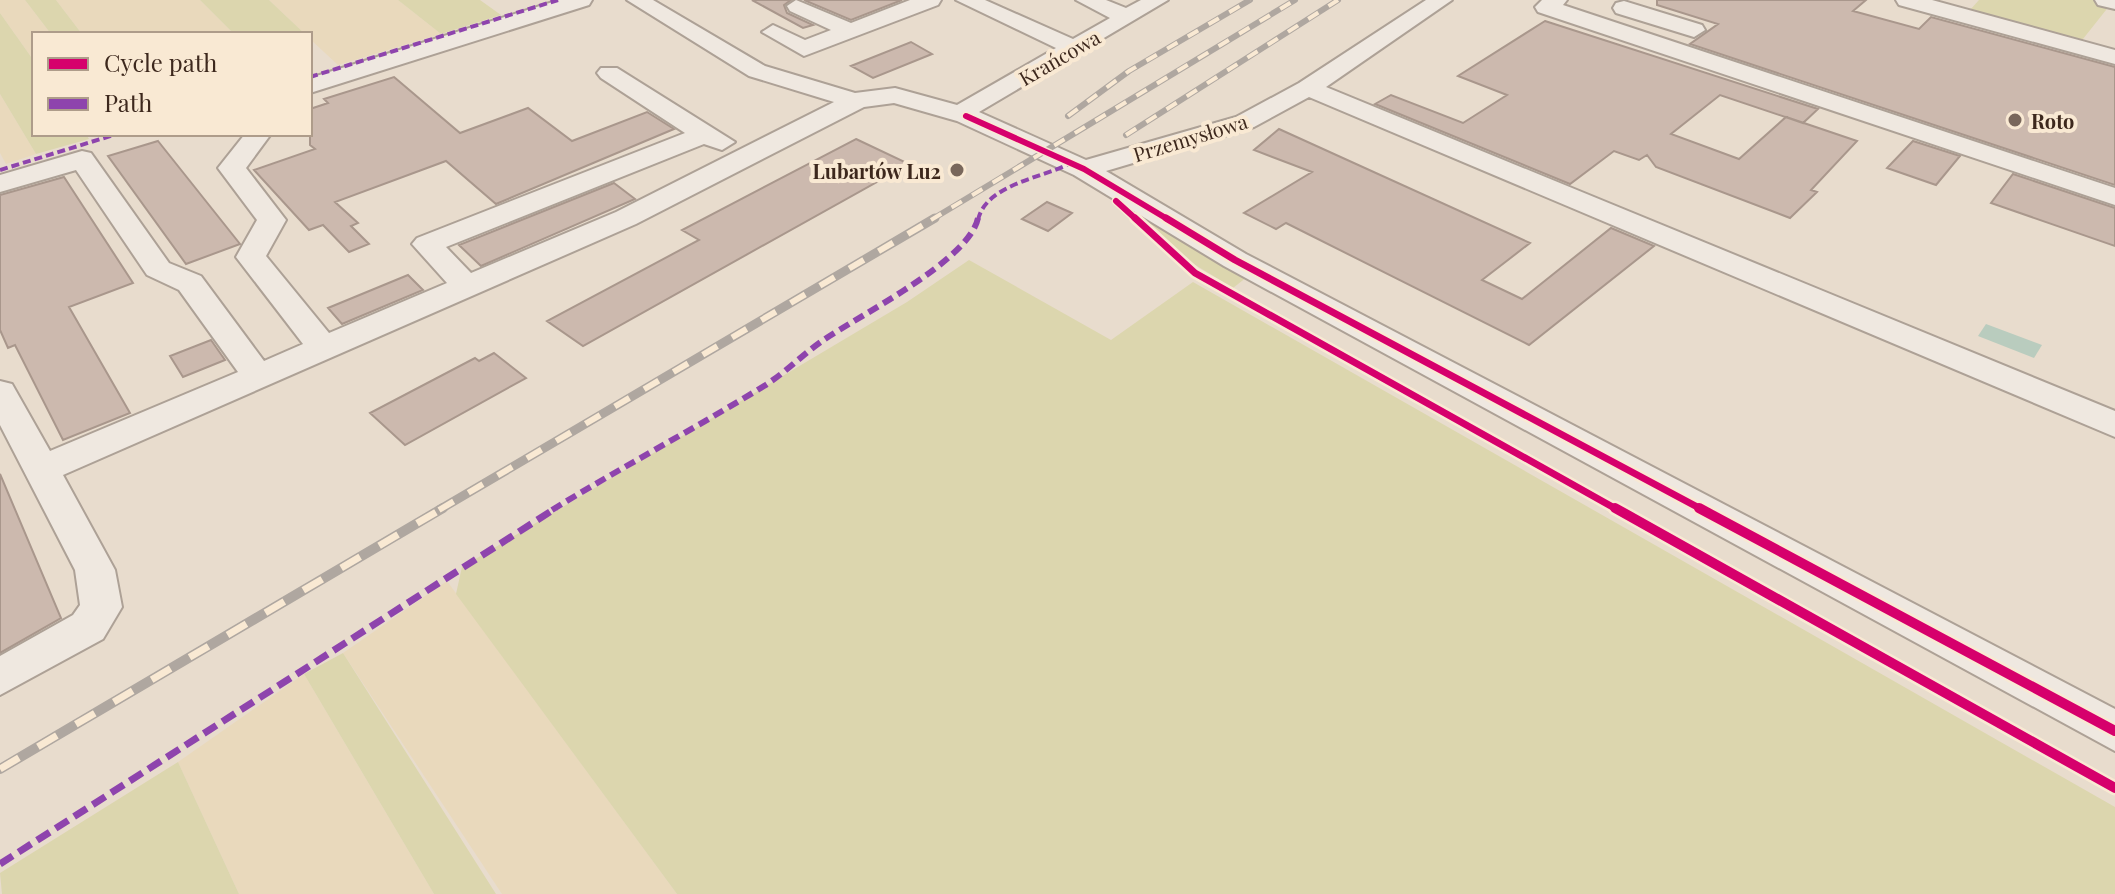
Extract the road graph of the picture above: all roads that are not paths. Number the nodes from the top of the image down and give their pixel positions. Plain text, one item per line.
1 (581, 0) edge
2 (638, 0) edge
3 (930, 0) edge
4 (967, 0) edge
5 (1087, 0) edge
6 (1157, 0) edge
7 (1441, 0) edge
8 (1556, 0) edge
9 (1600, 0) edge
10 (1907, 0) edge
11 (2106, 0) edge
12 (2115, 2) edge
13 (798, 6) dead end
14 (1128, 17) junction
15 (1694, 30) dead end
16 (850, 31) junction
17 (773, 32) dead end
18 (1075, 48) junction
19 (2115, 57) edge
20 (609, 73) dead end
21 (312, 85) edge
22 (1308, 88) junction
23 (855, 101) junction
24 (966, 116) junction
25 (704, 135) junction
26 (256, 136) edge
27 (762, 148) junction
28 (1985, 168) dead end
29 (1084, 169) junction
30 (0, 184) edge
31 (2115, 197) edge
32 (2115, 212) edge
33 (467, 287) junction
34 (323, 348) junction
35 (258, 376) junction
36 (0, 392) edge
37 (2115, 425) edge
38 (42, 469) junction
39 (0, 677) edge
40 (2115, 731) edge

1 - 21 street
2 - 23 street
3 - 16 street
4 - 18 street
5 - 14 street
6 - 14 street, Krańcowa
7 - 22 street, Przemysłowa
8 - 31 street
9 - 15 street
10 - 19 street
11 - 12 street
13 - 16 street
14 - 18 street, Krańcowa
16 - 17 street
18 - 24 street, Krańcowa
20 - 25 street
22 - 29 street, Przemysłowa
22 - 37 street
23 - 24 street
23 - 27 street
24 - 29 street
25 - 27 street
25 - 33 street
26 - 34 street
27 - 33 street
28 - 32 street
29 - 40 street
30 - 35 street
33 - 34 street
34 - 35 street
35 - 38 street
36 - 38 street
38 - 39 street

